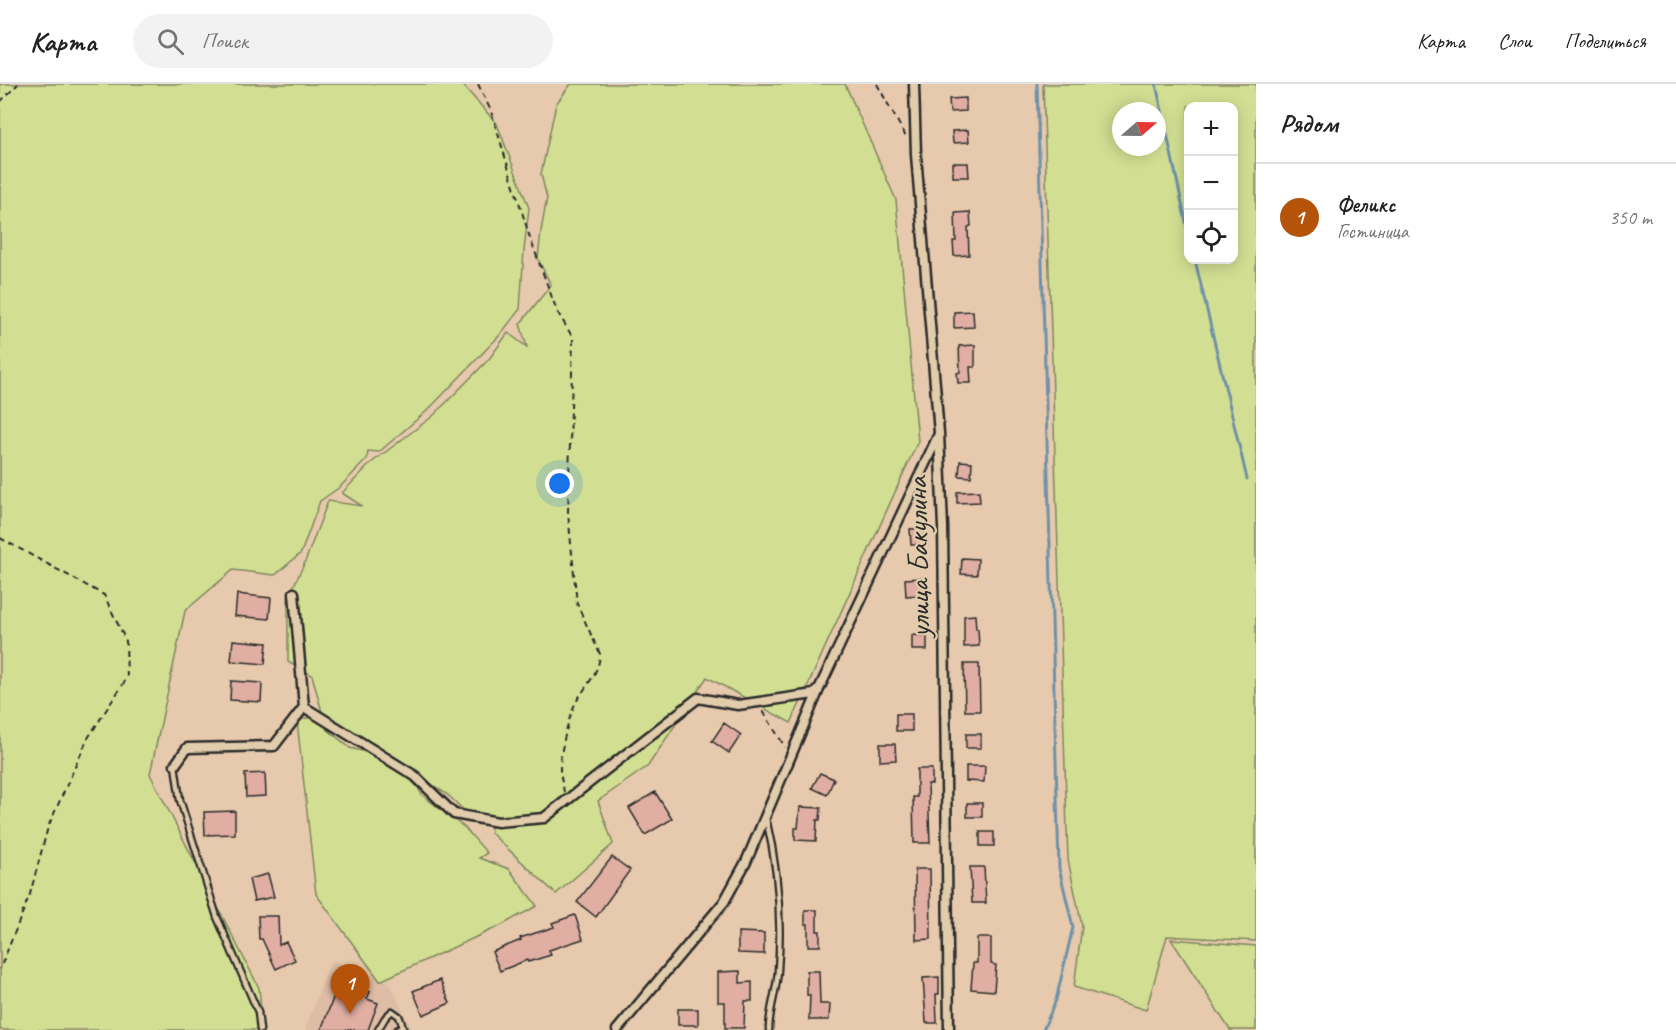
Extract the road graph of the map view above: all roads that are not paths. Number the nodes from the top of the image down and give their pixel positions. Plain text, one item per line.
1 (914, 84) edge
2 (939, 433) junction
3 (294, 593) dead end
4 (820, 687) junction
5 (304, 707) junction
6 (176, 765) joint
7 (766, 818) junction
8 (260, 1030) edge
9 (378, 1030) edge
10 (397, 1030) edge
11 (617, 1030) edge
12 (769, 1030) edge
13 (949, 1030) edge

1 - 2 street, улица Бакулина
2 - 4 street
2 - 13 street, улица Бакулина
3 - 5 street
4 - 5 street
4 - 7 street
5 - 6 street
6 - 8 lane
7 - 11 street
7 - 12 lane
9 - 10 lane

